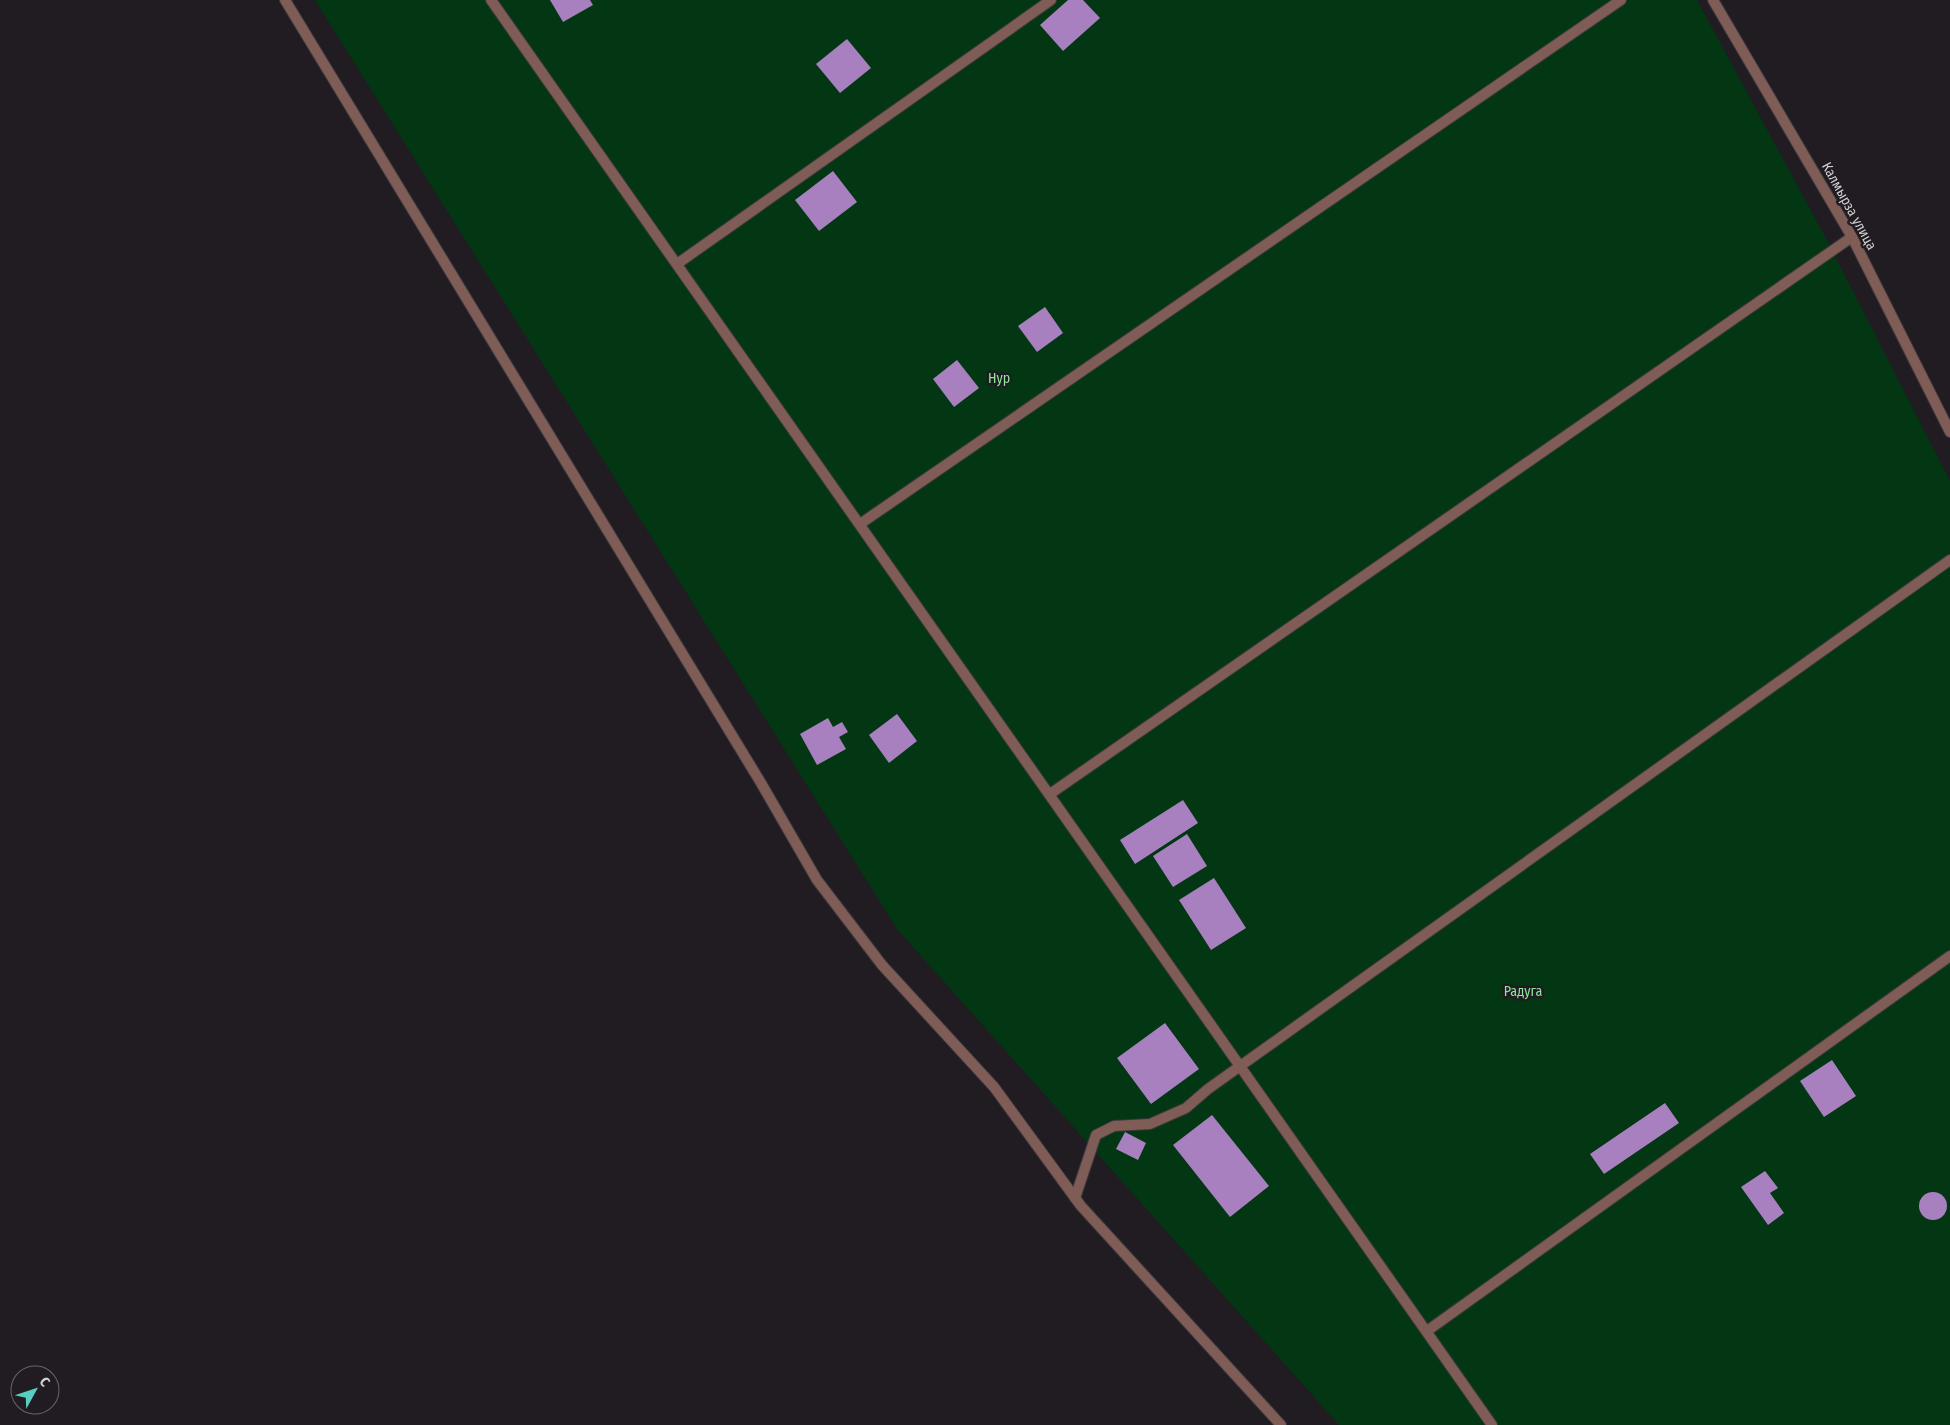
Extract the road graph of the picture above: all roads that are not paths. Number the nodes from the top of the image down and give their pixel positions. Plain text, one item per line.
1 (285, 0) edge
2 (491, 0) edge
3 (1051, 0) edge
4 (1621, 0) edge
5 (1713, 0) edge
6 (1852, 237) junction
7 (677, 264) junction
8 (1950, 432) edge
9 (860, 524) junction
10 (1950, 560) edge
11 (1050, 794) junction
12 (1950, 956) edge
13 (1242, 1067) junction
14 (1076, 1198) junction
15 (1427, 1331) junction
16 (1281, 1425) edge
17 (1492, 1425) edge

1 - 14 street
2 - 7 street
3 - 7 street
4 - 9 street
5 - 6 street, Калмырза улица
6 - 8 street, Калмырза улица
6 - 11 street
7 - 9 street
9 - 11 street
10 - 13 street
11 - 13 street
12 - 15 street
13 - 14 street
13 - 15 street
14 - 16 street
15 - 17 street

